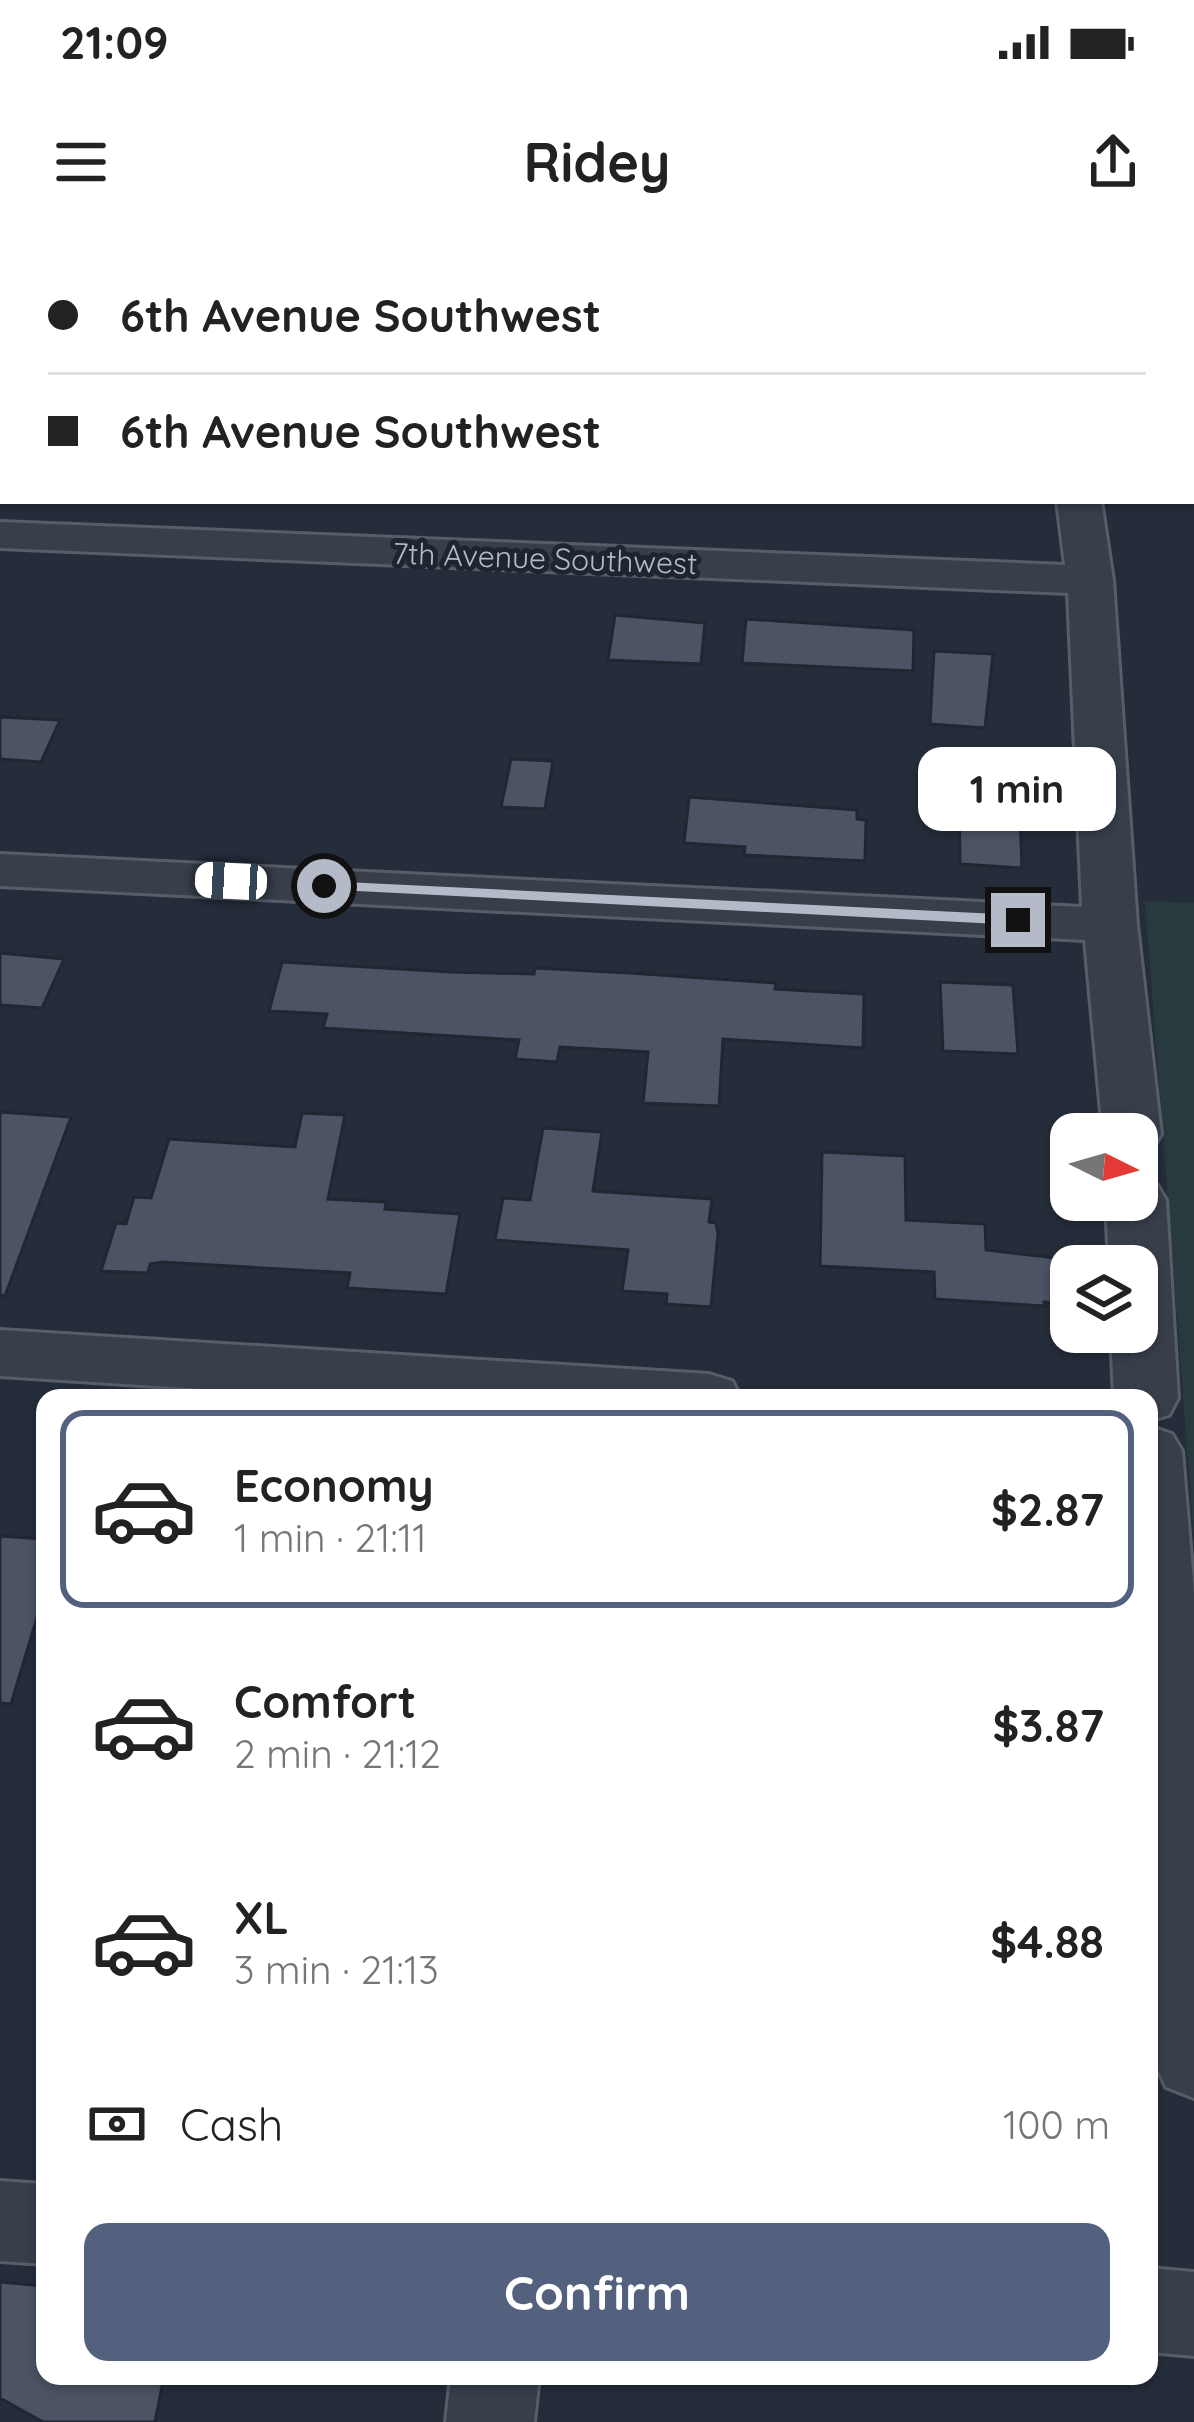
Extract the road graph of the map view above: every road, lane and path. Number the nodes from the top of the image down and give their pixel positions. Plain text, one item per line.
1 (1079, 504) edge
2 (0, 536) edge
3 (1090, 580) junction
4 (0, 870) edge
5 (1110, 925) junction
6 (1130, 1113) edge
7 (1137, 1221) edge
8 (0, 1353) edge
9 (568, 1389) edge
10 (1146, 1389) edge
11 (1158, 1573) edge
12 (1194, 2061) edge
13 (0, 2221) edge
14 (36, 2223) edge
15 (1158, 2311) edge
16 (1194, 2314) edge
17 (494, 2385) edge
18 (490, 2422) edge

1 - 3 street
2 - 3 street, 7th Avenue Southwest
3 - 5 street
4 - 5 street
5 - 6 street
7 - 10 street
8 - 9 street
11 - 12 street
13 - 14 street
15 - 16 street
17 - 18 street

